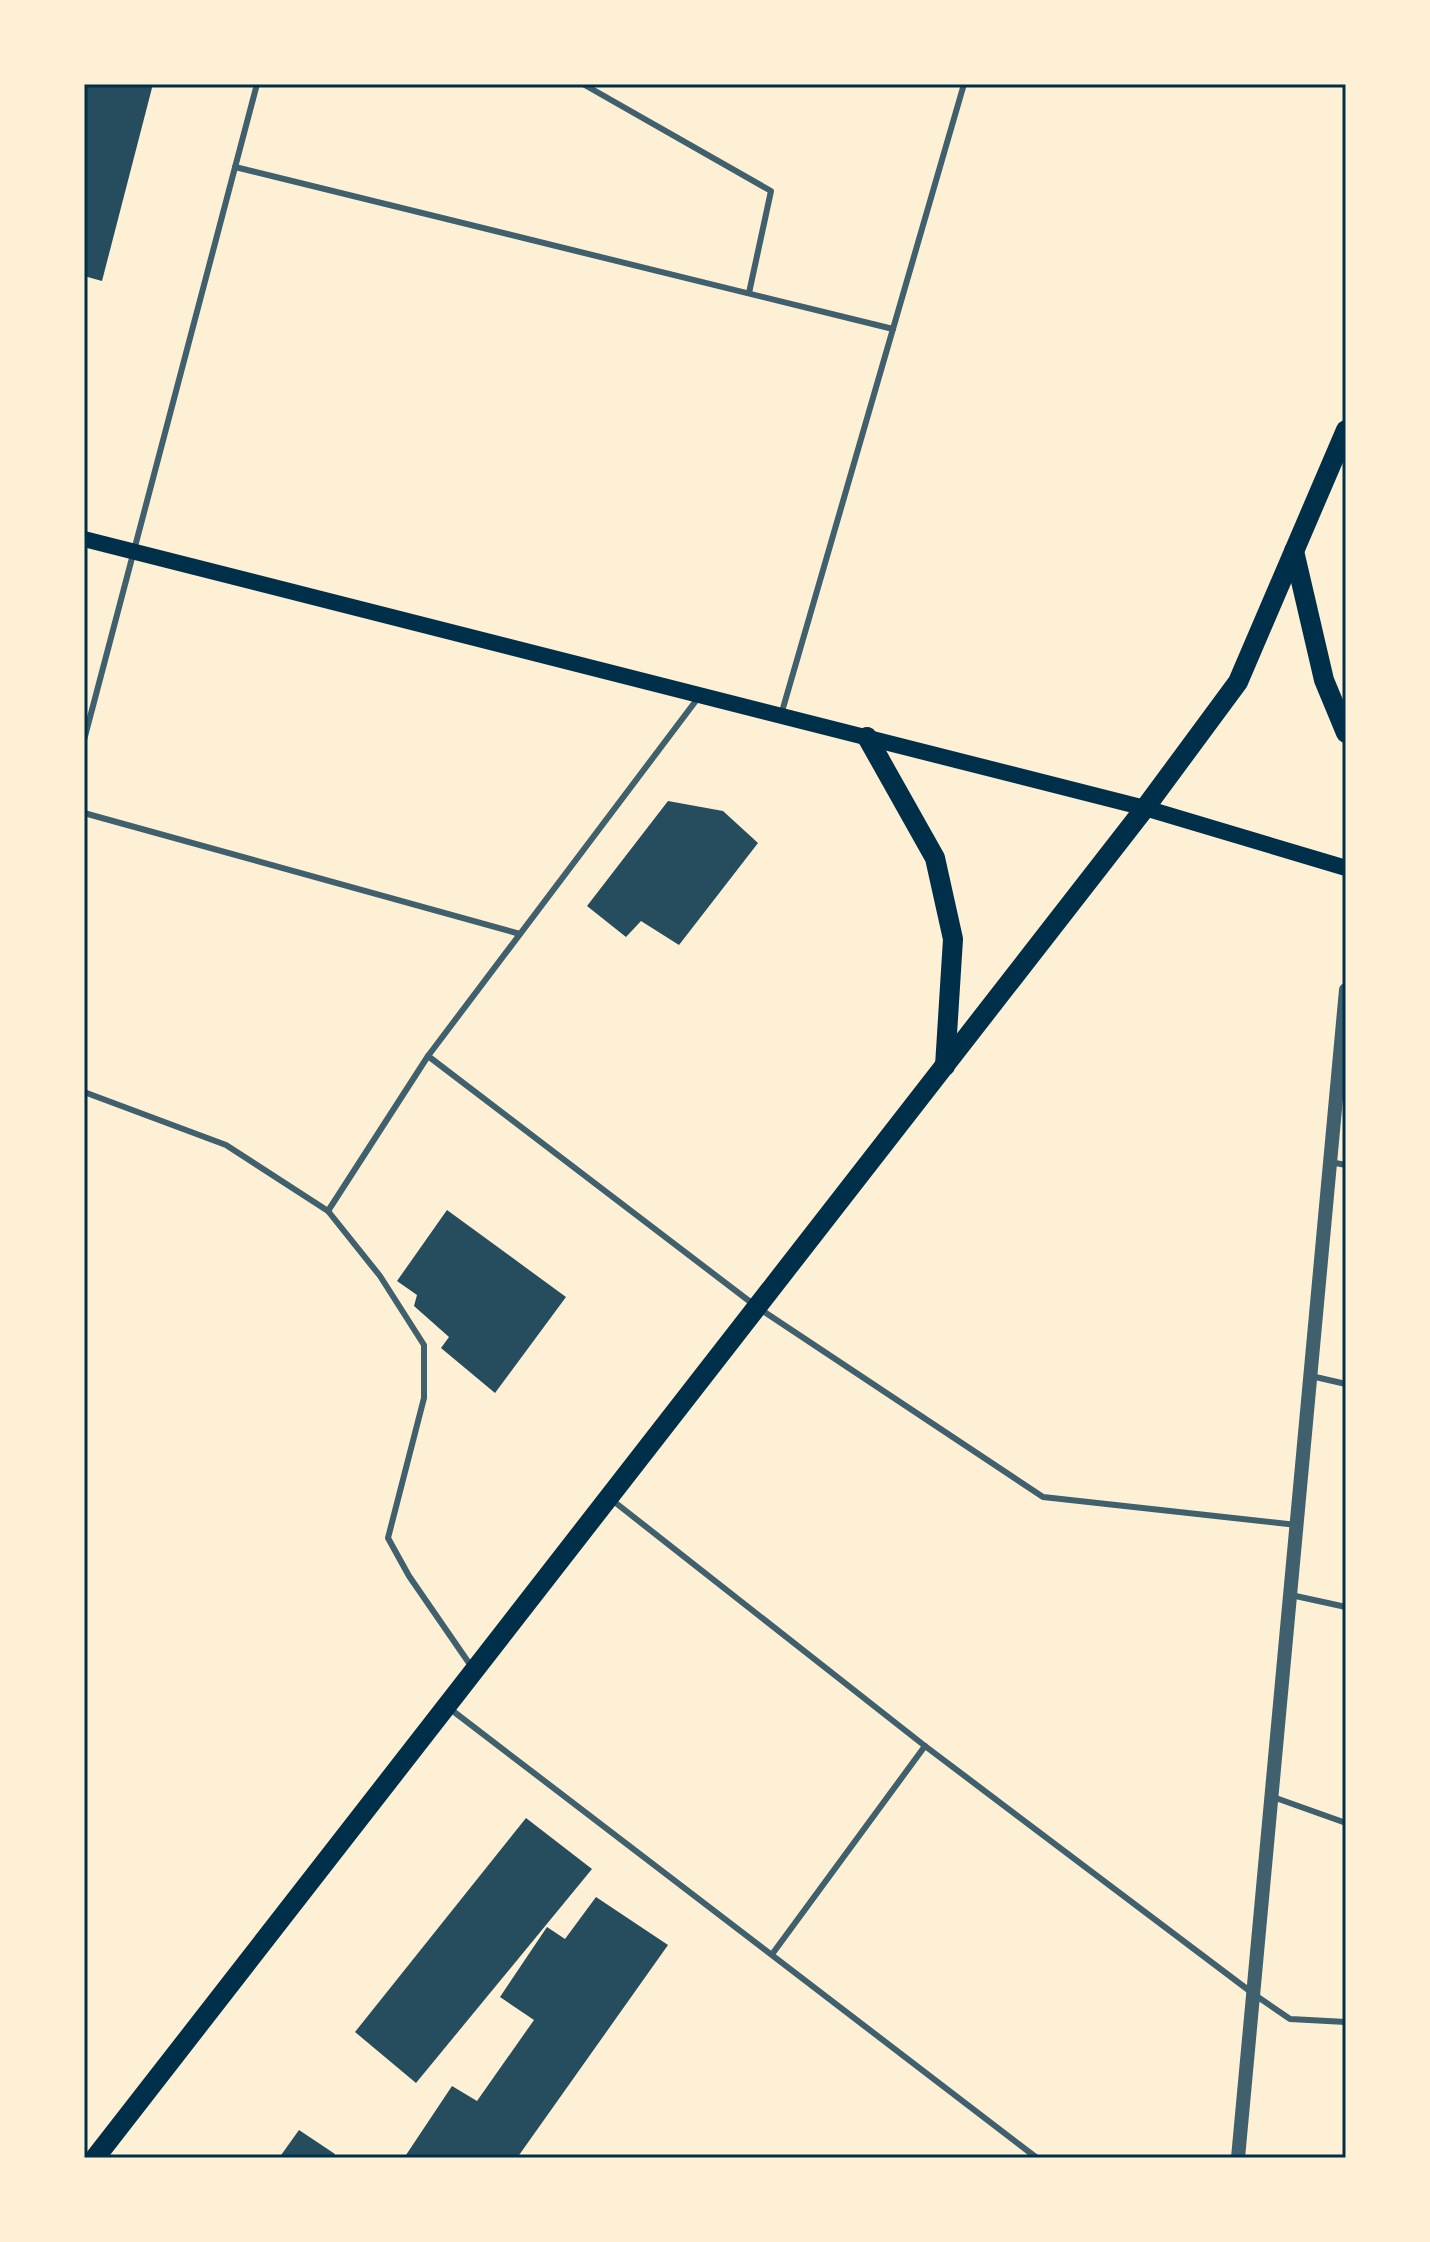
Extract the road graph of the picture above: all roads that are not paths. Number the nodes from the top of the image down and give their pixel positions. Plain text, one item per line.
1 (257, 84) edge
2 (583, 84) edge
3 (964, 84) edge
4 (235, 167) junction
5 (749, 293) junction
6 (893, 329) junction
7 (1346, 430) edge
8 (84, 539) edge
9 (1294, 551) junction
10 (133, 552) junction
11 (700, 695) junction
12 (781, 715) junction
13 (1346, 733) edge
14 (867, 737) junction
15 (84, 740) edge
16 (1145, 808) junction
17 (84, 813) edge
18 (1346, 868) edge
19 (520, 934) junction
20 (1346, 990) edge
21 (428, 1056) junction
22 (945, 1066) junction
23 (84, 1092) edge
24 (1330, 1162) junction
25 (1346, 1165) edge
26 (328, 1211) junction
27 (757, 1307) junction
28 (1311, 1376) junction
29 (1346, 1384) edge
30 (609, 1497) junction
31 (1297, 1525) junction
32 (1291, 1595) junction
33 (1346, 1607) edge
34 (474, 1671) junction
35 (446, 1707) junction
36 (925, 1746) junction
37 (1273, 1797) junction
38 (1346, 1823) edge
39 (773, 1953) junction
40 (1255, 1995) junction
41 (1346, 2022) edge
42 (95, 2158) edge
43 (1037, 2158) edge
44 (1238, 2158) edge

1 - 4 lane
2 - 5 lane
3 - 6 lane
4 - 5 lane
4 - 10 lane
5 - 6 lane
6 - 12 lane
7 - 9 main road
8 - 10 main road
9 - 13 main road
9 - 16 main road
10 - 11 main road
10 - 15 lane
11 - 12 main road
11 - 19 lane
12 - 14 main road
14 - 16 main road
14 - 22 main road
16 - 18 main road
16 - 22 main road
17 - 19 lane
19 - 21 lane
20 - 24 street
21 - 26 lane
21 - 27 lane
22 - 27 main road
23 - 26 lane
24 - 25 lane
24 - 28 street
26 - 34 lane
27 - 30 main road
27 - 31 lane
28 - 29 lane
28 - 31 street
30 - 34 main road
30 - 36 lane
31 - 32 street
32 - 33 lane
32 - 37 street
34 - 35 main road
35 - 39 lane
35 - 42 main road
36 - 39 lane
36 - 40 lane
37 - 38 lane
37 - 40 street
39 - 43 lane
40 - 41 lane
40 - 44 street

